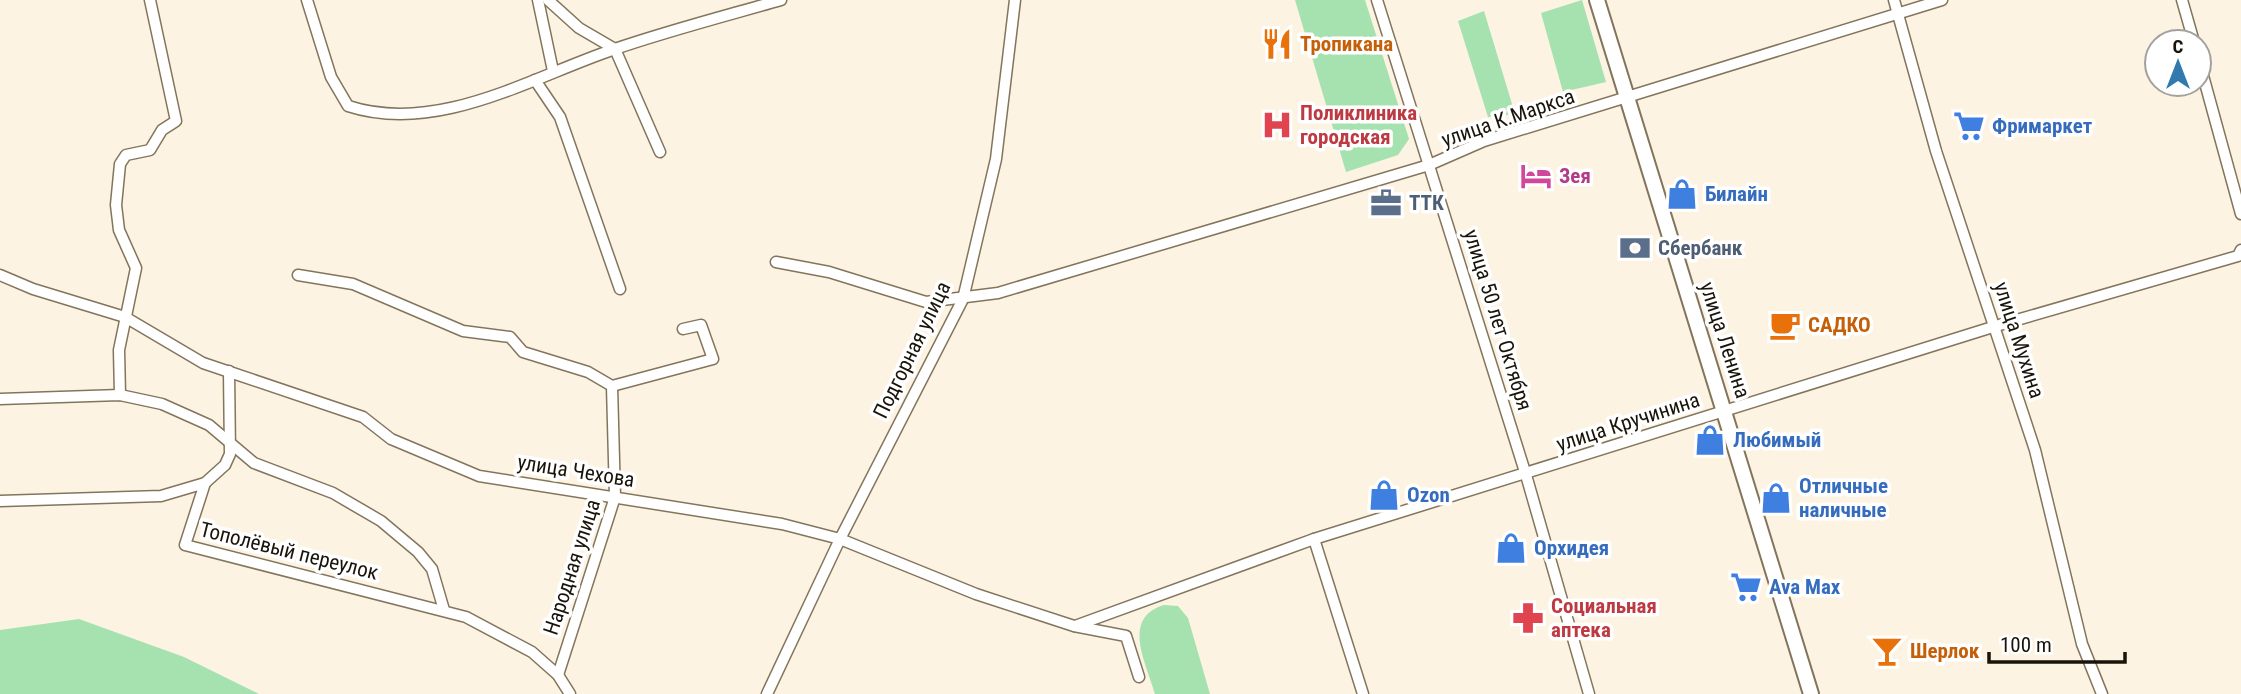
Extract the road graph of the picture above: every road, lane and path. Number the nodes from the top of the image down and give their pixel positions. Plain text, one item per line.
1 (150, 0) edge
2 (307, 0) edge
3 (538, 0) edge
4 (548, 0) edge
5 (780, 0) edge
6 (1015, 0) edge
7 (1377, 0) edge
8 (1597, 0) edge
9 (1894, 0) edge
10 (1942, 0) edge
11 (2182, 0) edge
12 (1898, 14) junction
13 (2190, 28) edge
14 (615, 49) junction
15 (553, 71) junction
16 (535, 80) junction
17 (2209, 98) edge
18 (1627, 100) junction
19 (660, 152) dead end
20 (1429, 165) junction
21 (2241, 215) edge
22 (2240, 254) edge
23 (776, 262) dead end
24 (0, 275) edge
25 (298, 275) dead end
26 (620, 289) dead end
27 (962, 299) junction
28 (125, 317) junction
29 (1996, 326) junction
30 (682, 329) dead end
31 (229, 371) junction
32 (612, 386) junction
33 (120, 394) junction
34 (0, 399) edge
35 (1726, 410) junction
36 (229, 444) junction
37 (1526, 475) junction
38 (205, 483) junction
39 (615, 496) junction
40 (0, 501) edge
41 (840, 539) junction
42 (1314, 539) junction
43 (444, 610) junction
44 (1074, 626) junction
45 (558, 675) junction
46 (1139, 677) dead end
47 (569, 694) edge
48 (767, 694) edge
49 (1363, 694) edge
50 (1589, 694) edge
51 (1811, 694) edge
52 (2102, 694) edge

1 - 28 street
2 - 16 street
3 - 15 street
4 - 14 street
5 - 14 street
6 - 27 street, Подгорная улица
7 - 20 street, улица 50 лет Октября
8 - 18 main road, улица Ленина
9 - 12 street, улица Мухина
10 - 12 street, улица К.Маркса
11 - 13 street
12 - 18 street, улица К.Маркса
12 - 29 street, улица Мухина
14 - 15 street
14 - 19 street
15 - 16 street
16 - 26 street
17 - 21 street
18 - 20 street, улица К.Маркса
18 - 35 main road, улица Ленина
20 - 27 street, улица К.Маркса
20 - 37 street, улица 50 лет Октября
22 - 29 street, улица Кручинина
23 - 27 street, улица К.Маркса
24 - 28 street, улица Чехова
25 - 32 street
27 - 41 street, Подгорная улица
28 - 31 street, улица Чехова
28 - 33 street
29 - 35 street, улица Кручинина
29 - 52 street, улица Мухина
30 - 32 street
31 - 36 street
31 - 39 street, улица Чехова
32 - 39 street, Народная улица
33 - 34 street
33 - 36 street
35 - 37 street, улица Кручинина
35 - 51 main road, улица Ленина
36 - 38 street
36 - 43 street
37 - 42 street, улица Кручинина
37 - 50 street, улица 50 лет Октября
38 - 40 street
38 - 43 street, Тополёвый переулок
39 - 41 street, улица Чехова
39 - 45 street, Народная улица
41 - 44 street, улица Чехова
41 - 48 street, Подгорная улица
42 - 44 street, улица Кручинина
42 - 49 street
43 - 45 street
44 - 46 street, улица Чехова
45 - 47 street

